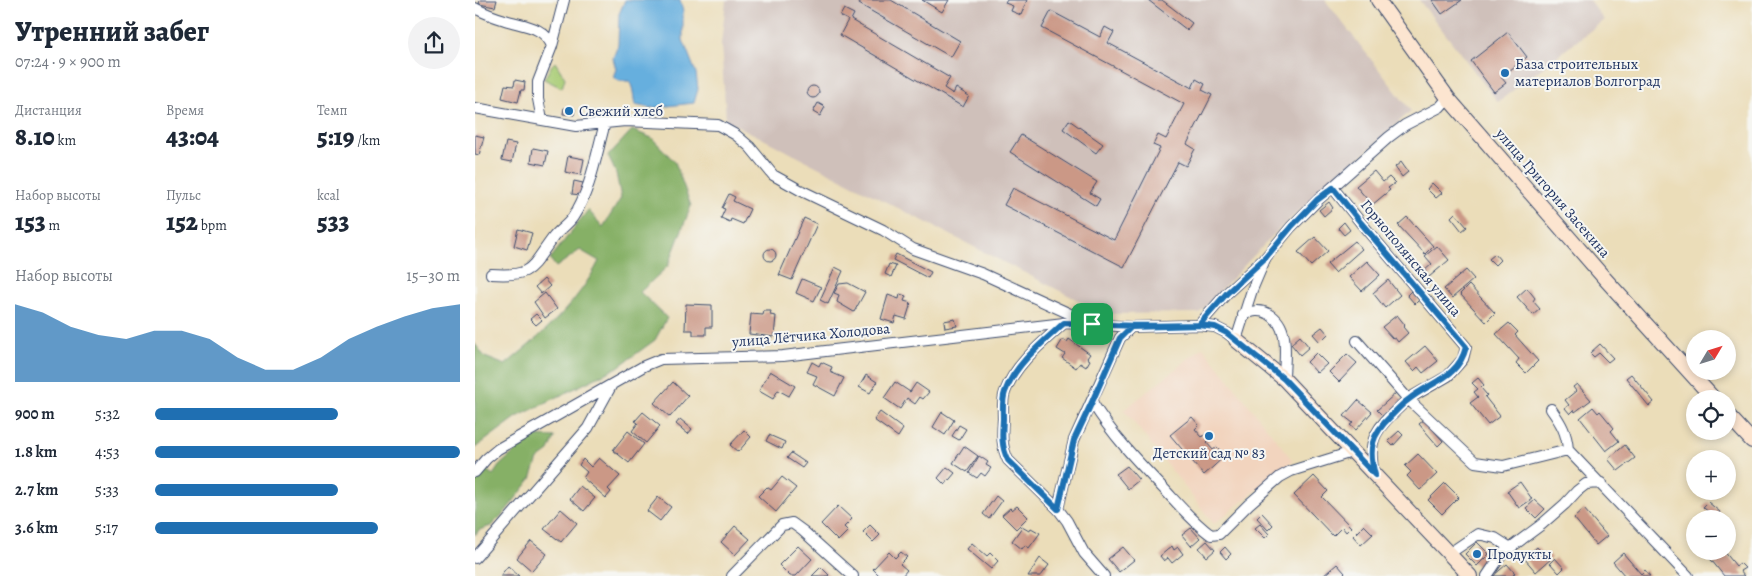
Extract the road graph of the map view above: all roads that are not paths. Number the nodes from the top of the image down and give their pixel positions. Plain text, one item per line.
1 (564, 0) edge
2 (1378, 0) edge
3 (475, 8) edge
4 (552, 46) junction
5 (1448, 98) junction
6 (475, 108) edge
7 (542, 120) junction
8 (605, 123) junction
9 (1333, 188) junction
10 (1266, 257) junction
11 (491, 274) dead end
12 (1243, 315) junction
13 (1064, 323) junction
14 (1092, 324) junction
15 (1199, 325) junction
16 (1131, 327) junction
17 (1236, 340) junction
18 (1357, 341) dead end
19 (1284, 379) junction
20 (611, 386) junction
21 (1706, 390) edge
22 (1408, 399) junction
23 (1092, 402) junction
24 (1551, 409) dead end
25 (1736, 424) edge
26 (1752, 441) edge
27 (1568, 450) junction
28 (1352, 452) junction
29 (475, 472) edge
30 (1375, 475) junction
31 (1601, 483) junction
32 (1058, 509) junction
33 (1509, 547) junction
34 (1450, 553) junction
35 (475, 558) edge
36 (732, 576) edge
37 (853, 576) edge
38 (1104, 576) edge
39 (1470, 576) edge
40 (1487, 576) edge
41 (1688, 576) edge

1 - 4 street
2 - 5 main road, улица Григория Засекина
3 - 4 street
4 - 7 street
5 - 9 street
5 - 21 main road, улица Григория Засекина
6 - 7 street
7 - 8 street
8 - 11 street
8 - 14 street
9 - 10 street
9 - 22 street, Горнополянская улица
10 - 12 street
10 - 15 street
12 - 17 street
12 - 19 street
13 - 14 street, улица Лётчика Холодова
13 - 20 street, улица Лётчика Холодова
13 - 32 street
14 - 16 street, улица Лётчика Холодова
15 - 16 street, улица Лётчика Холодова
15 - 17 street, улица Лётчика Холодова
16 - 23 street
17 - 19 main road
18 - 22 street
19 - 28 main road
20 - 29 street, улица Лётчика Холодова
20 - 35 street
22 - 27 street
22 - 30 street
23 - 28 street
23 - 32 street
24 - 27 street
25 - 26 main road
27 - 31 street
28 - 30 main road
30 - 34 main road
31 - 33 street
31 - 41 street
32 - 38 street
33 - 34 street
33 - 40 street
34 - 39 main road
36 - 37 street

